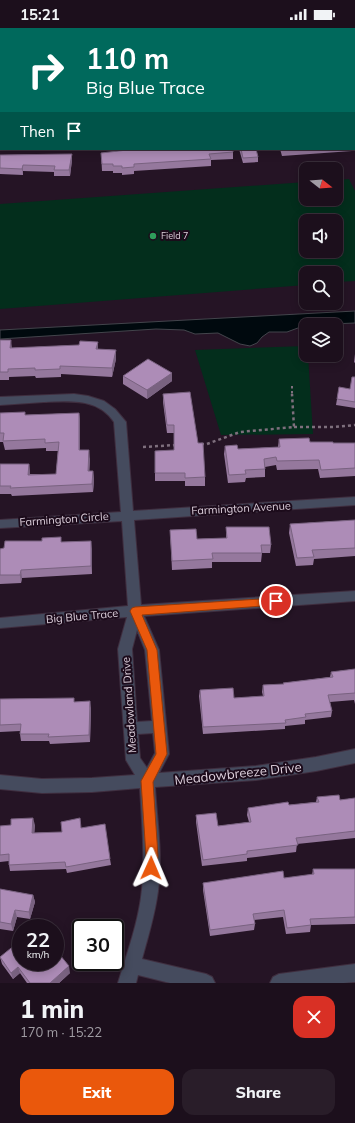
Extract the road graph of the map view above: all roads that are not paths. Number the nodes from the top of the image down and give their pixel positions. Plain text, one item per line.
1 (0, 401) edge
2 (355, 501) edge
3 (128, 515) junction
4 (0, 524) edge
5 (355, 596) edge
6 (135, 611) junction
7 (0, 623) edge
8 (159, 726) junction
9 (131, 729) junction
10 (355, 756) edge
11 (147, 781) junction
12 (0, 782) edge
13 (131, 965) junction
14 (355, 973) edge
15 (127, 983) edge
16 (206, 983) edge
17 (279, 983) edge

1 - 3 street
2 - 3 street, Farmington Avenue
3 - 4 street, Farmington Circle
3 - 6 street
5 - 6 street, Big Blue Trace
6 - 7 street, Big Blue Trace
6 - 8 street
6 - 9 street, Meadowland Drive
8 - 9 street
8 - 11 street
9 - 11 street, Meadowland Drive
10 - 11 street, Meadowbreeze Drive
11 - 12 street, Meadowbreeze Drive
11 - 13 street, Meadowland Drive
13 - 15 street, Meadowland Drive
13 - 16 street
14 - 17 street

